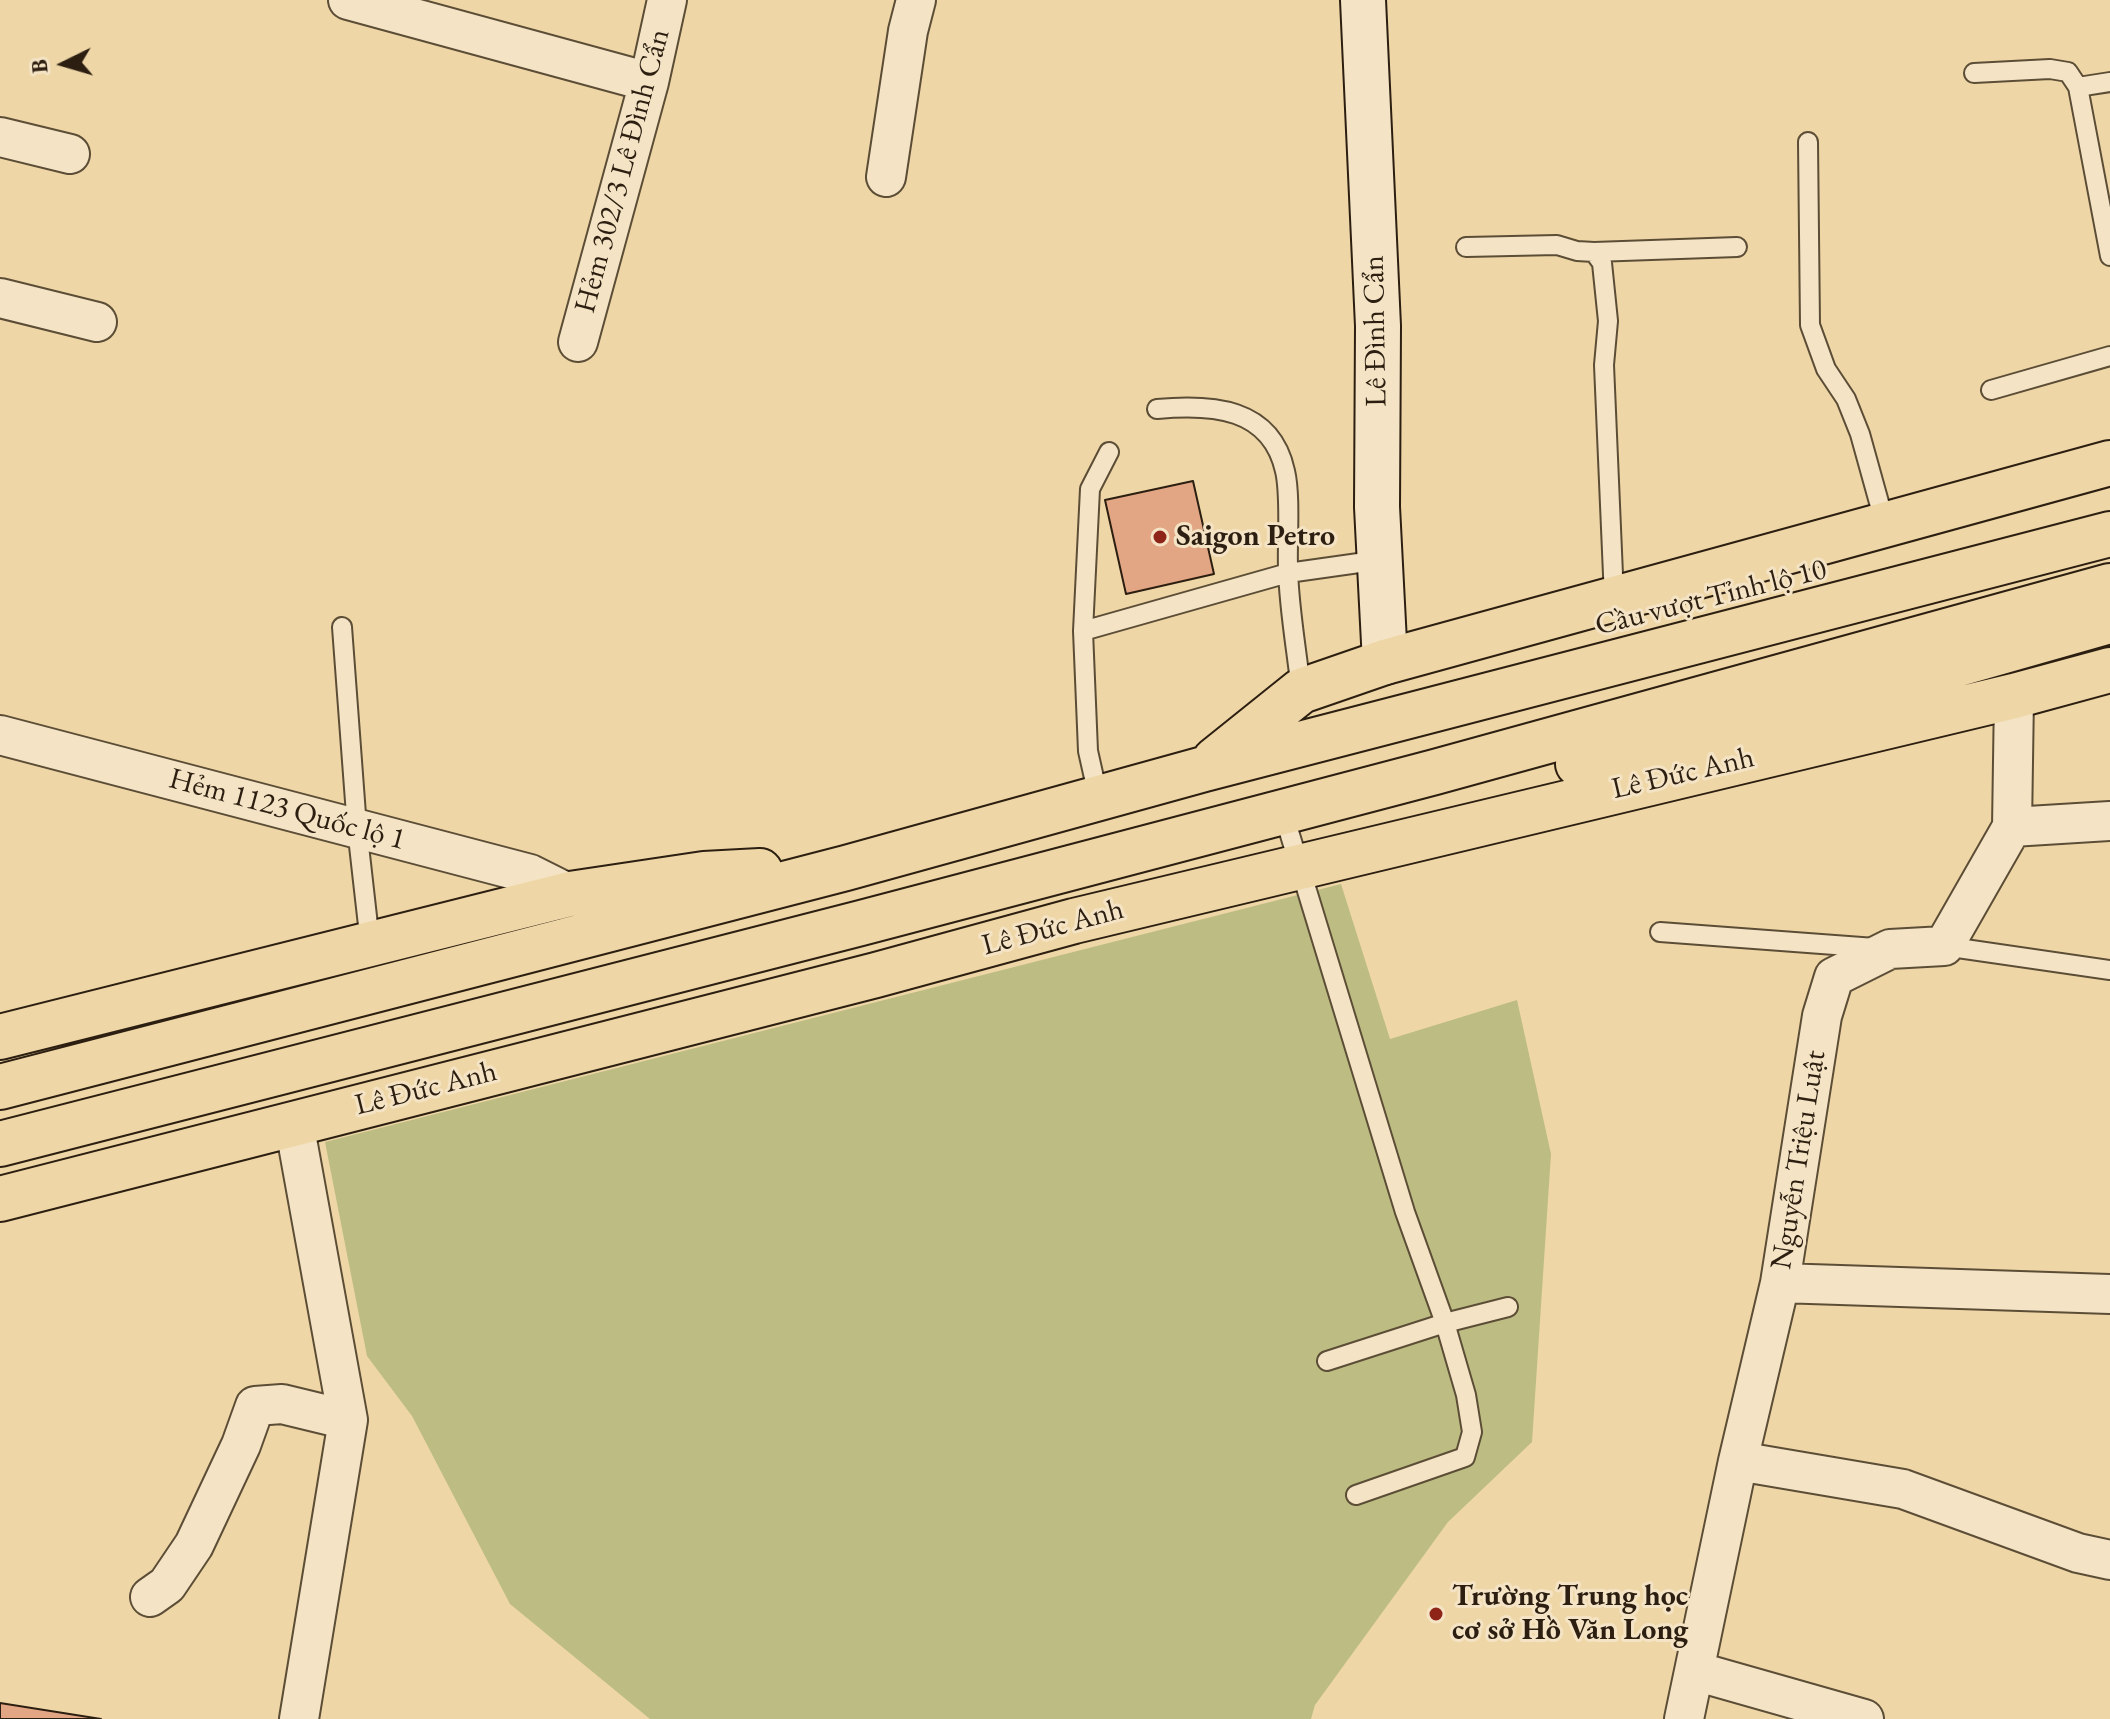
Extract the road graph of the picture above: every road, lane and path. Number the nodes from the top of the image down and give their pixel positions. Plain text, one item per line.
1 (348, 0) edge
2 (667, 0) edge
3 (916, 0) edge
4 (1363, 0) edge
5 (1974, 73) dead end
6 (649, 82) junction
7 (2110, 82) edge
8 (2078, 87) junction
9 (0, 137) edge
10 (1808, 142) dead end
11 (70, 154) dead end
12 (886, 177) dead end
13 (1466, 247) dead end
14 (1737, 247) dead end
15 (1594, 252) junction
16 (2110, 256) edge
17 (0, 298) edge
18 (97, 322) dead end
19 (578, 342) dead end
20 (2110, 356) edge
21 (1991, 390) dead end
22 (1157, 409) dead end
23 (1109, 452) dead end
24 (2110, 463) edge
25 (2110, 492) edge
26 (1885, 524) junction
27 (2110, 534) edge
28 (1380, 560) junction
29 (1288, 573) junction
30 (2110, 586) edge
31 (1614, 599) junction
32 (2110, 621) edge
33 (342, 627) dead end
34 (1083, 631) junction
35 (2110, 670) edge
36 (1411, 683) junction
37 (1301, 691) junction
38 (2014, 696) junction
39 (0, 735) edge
40 (1204, 769) junction
41 (1435, 783) junction
42 (1099, 800) junction
43 (1283, 812) junction
44 (2110, 821) edge
45 (2012, 827) junction
46 (357, 828) junction
47 (1420, 837) junction
48 (1300, 866) junction
49 (846, 868) junction
50 (988, 890) junction
51 (570, 894) junction
52 (1660, 932) dead end
53 (370, 943) junction
54 (1944, 946) junction
55 (1890, 949) junction
56 (2110, 970) edge
57 (794, 994) junction
58 (0, 1037) edge
59 (0, 1087) edge
60 (294, 1123) junction
61 (0, 1144) edge
62 (0, 1199) edge
63 (1780, 1283) junction
64 (2110, 1294) edge
65 (1508, 1307) dead end
66 (1445, 1323) junction
67 (1327, 1361) dead end
68 (348, 1420) junction
69 (1738, 1461) junction
70 (1356, 1495) dead end
71 (2110, 1560) edge
72 (150, 1597) dead end
73 (1695, 1671) junction
74 (299, 1719) edge
75 (1684, 1719) edge
76 (1864, 1719) edge

1 - 6 street
2 - 6 street, Hẻm 302/3 Lê Đình Cẩn
3 - 12 street
4 - 28 street, Lê Đình Cẩn
5 - 8 lane
6 - 19 street, Hẻm 302/3 Lê Đình Cẩn
7 - 8 lane
8 - 16 lane
9 - 11 street
10 - 26 lane
13 - 15 lane
14 - 15 lane
15 - 31 lane
17 - 18 street
20 - 21 lane
22 - 29 lane
23 - 34 lane
24 - 26 highway
25 - 36 highway, Cầu vượt Tỉnh lộ 10
26 - 31 highway
27 - 36 highway, Cầu vượt Tỉnh lộ 10
28 - 29 lane
28 - 36 street, Lê Đình Cẩn
29 - 34 lane
29 - 37 lane
30 - 41 highway
31 - 36 highway
32 - 41 highway
33 - 46 lane
34 - 42 lane
35 - 38 highway, Lê Đức Anh
36 - 37 highway
36 - 40 highway, Cầu vượt Tỉnh lộ 10
37 - 40 highway
38 - 45 street
38 - 47 highway, Lê Đức Anh
39 - 46 street, Hẻm 1123 Quốc lộ 1
40 - 42 highway
41 - 43 highway
42 - 49 highway
43 - 47 highway
43 - 48 lane
43 - 50 highway, Lê Đức Anh
44 - 45 street
45 - 54 street
46 - 51 street, Hẻm 1123 Quốc lộ 1
46 - 53 lane
47 - 48 highway, Lê Đức Anh
48 - 57 highway, Lê Đức Anh
48 - 66 lane
49 - 51 highway
49 - 59 highway
50 - 57 highway
50 - 61 highway, Lê Đức Anh
51 - 53 highway
52 - 55 lane
53 - 58 highway
54 - 55 street, Nguyễn Triệu Luật
54 - 56 lane
55 - 63 street, Nguyễn Triệu Luật
57 - 60 highway, Lê Đức Anh
60 - 62 highway, Lê Đức Anh
60 - 68 street
63 - 64 street
63 - 69 street, Nguyễn Triệu Luật
65 - 66 lane
66 - 67 lane
66 - 70 lane
68 - 72 street
68 - 74 street
69 - 71 street
69 - 73 street, Nguyễn Triệu Luật
73 - 75 street, Nguyễn Triệu Luật
73 - 76 street

